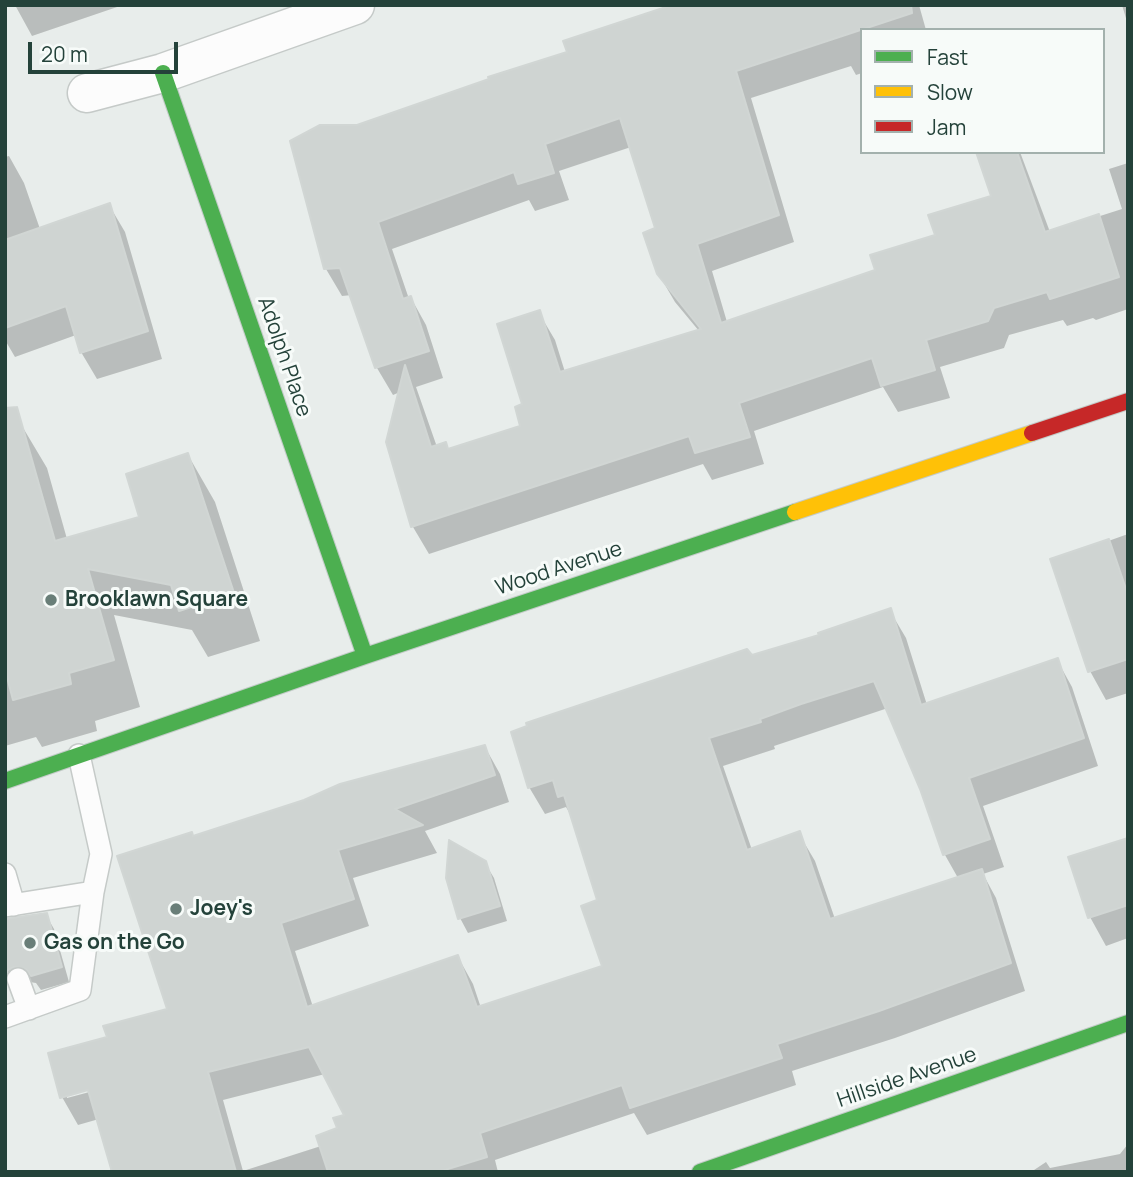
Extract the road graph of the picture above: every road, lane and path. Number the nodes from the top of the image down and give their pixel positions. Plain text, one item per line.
1 (355, 5) edge
2 (163, 73) junction
3 (88, 93) dead end
4 (1128, 401) edge
5 (365, 656) junction
6 (79, 755) junction
7 (5, 781) edge
8 (5, 874) edge
9 (93, 892) junction
10 (10, 905) edge
11 (18, 979) dead end
12 (29, 1009) junction
13 (5, 1017) edge
14 (1128, 1023) edge
15 (700, 1172) edge

1 - 2 street
2 - 3 street
2 - 5 street, Adolph Place
4 - 5 street, Wood Avenue
5 - 6 street, Wood Avenue
6 - 7 street, Wood Avenue
6 - 9 lane
8 - 10 lane
9 - 10 lane
9 - 12 lane
11 - 12 lane
12 - 13 lane
14 - 15 street, Hillside Avenue

